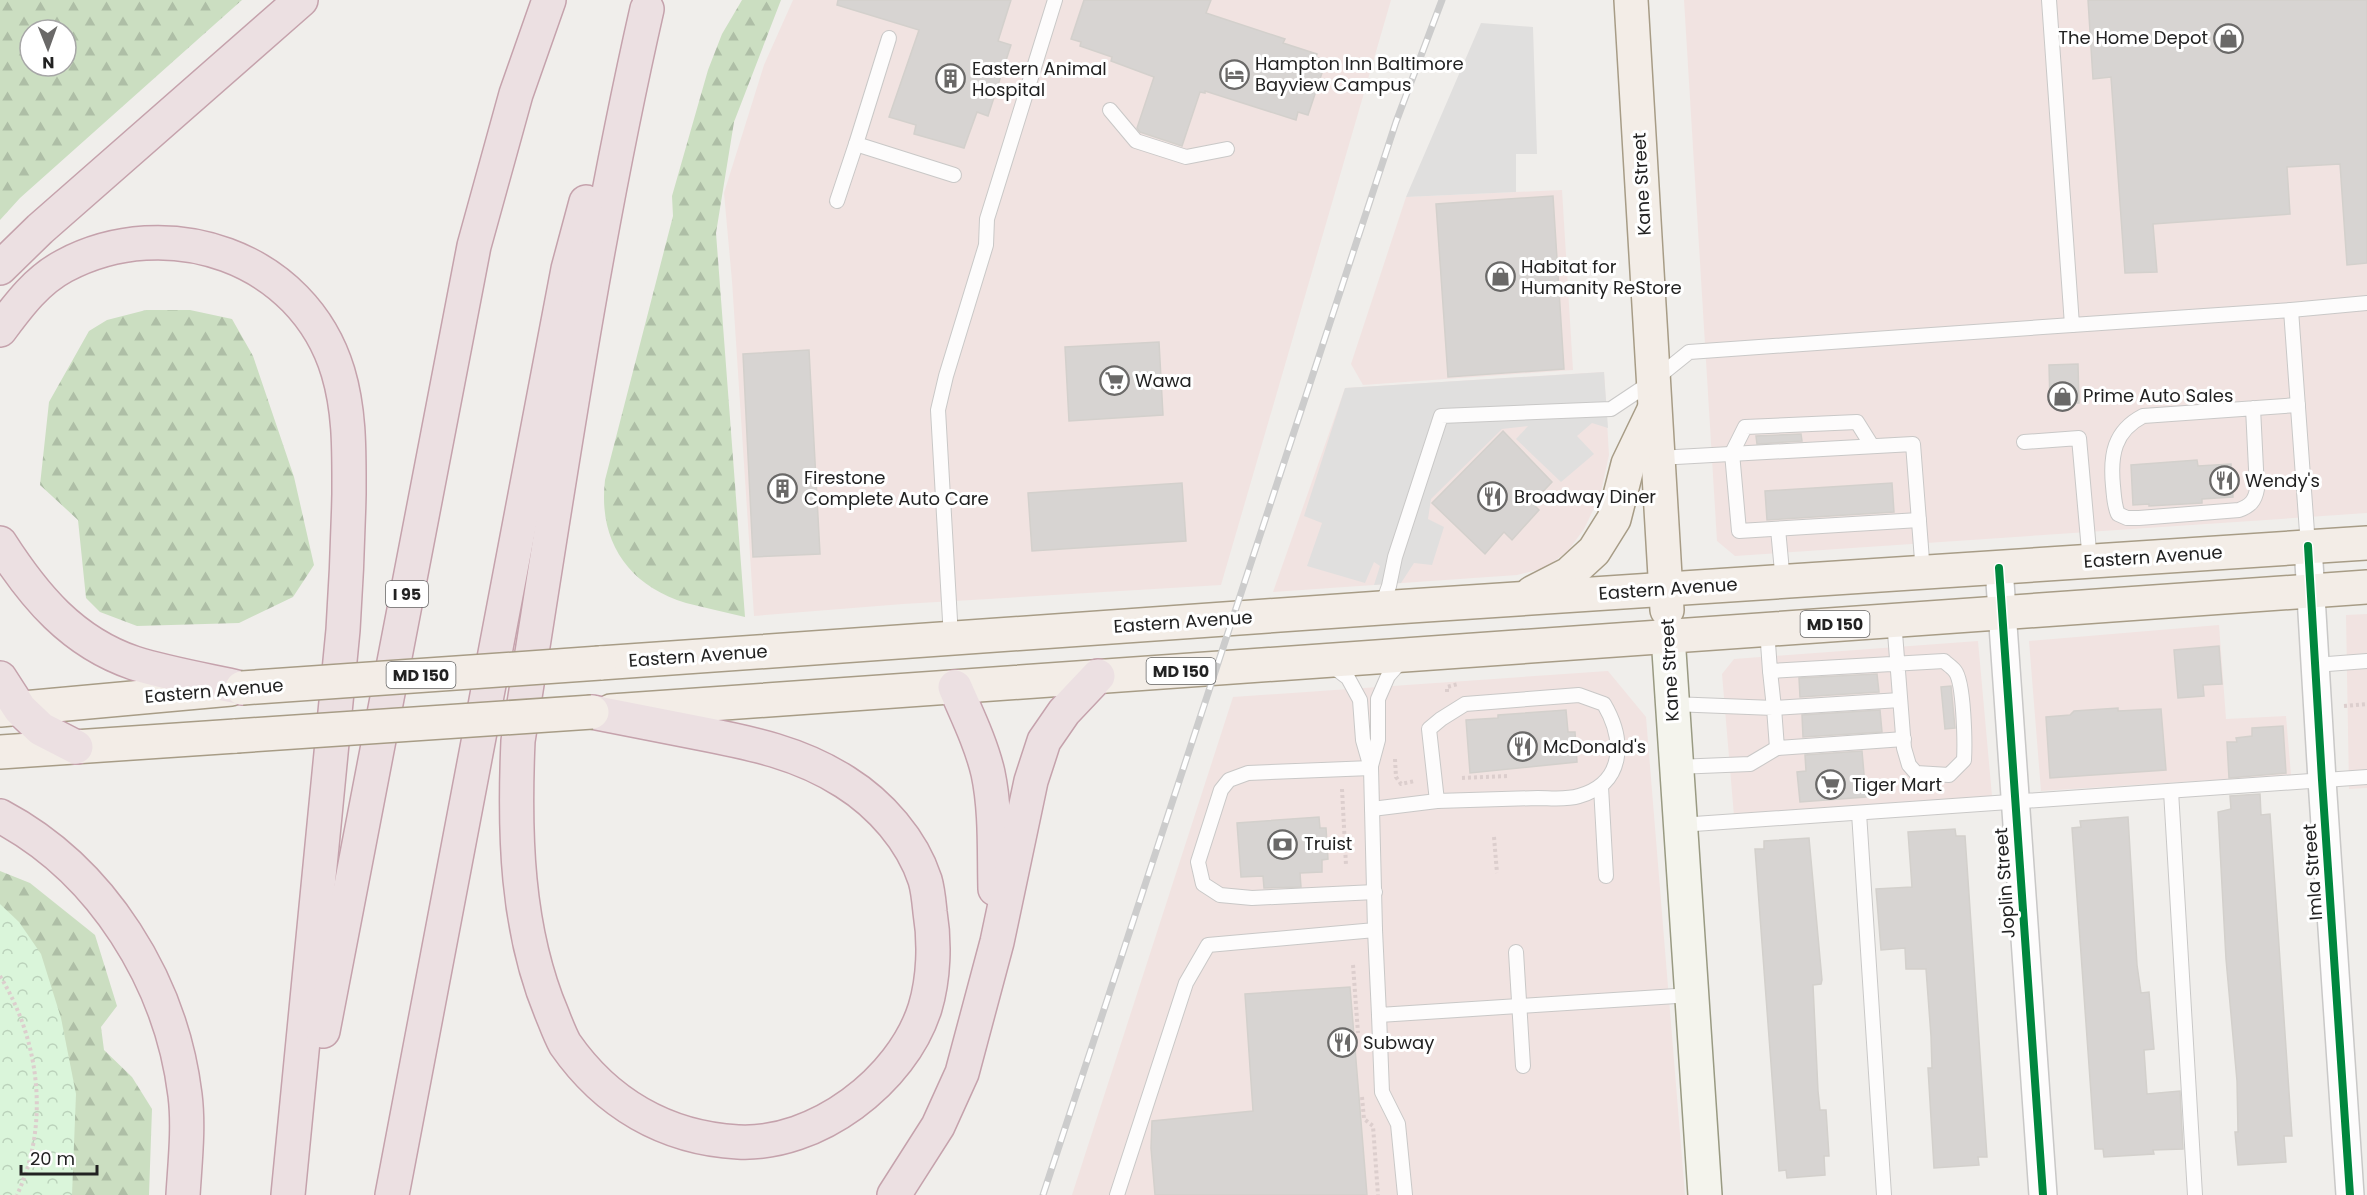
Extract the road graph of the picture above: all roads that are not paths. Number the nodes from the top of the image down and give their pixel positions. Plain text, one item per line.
1 (301, 0) edge
2 (549, 0) edge
3 (1055, 0) edge
4 (1631, 0) edge
5 (2049, 0) edge
6 (649, 5) edge
7 (889, 38) dead end
8 (1110, 110) dead end
9 (856, 144) junction
10 (1227, 148) dead end
11 (954, 175) dead end
12 (837, 201) dead end
13 (0, 268) edge
14 (2367, 303) edge
15 (2291, 310) junction
16 (2072, 326) junction
17 (0, 330) edge
18 (1654, 395) junction
19 (2298, 405) junction
20 (2253, 408) junction
21 (2024, 442) dead end
22 (1872, 446) junction
23 (1732, 453) junction
24 (1658, 458) junction
25 (1919, 520) junction
26 (1778, 529) junction
27 (0, 543) edge
28 (2367, 543) edge
29 (2308, 546) junction
30 (2090, 562) junction
31 (1999, 568) junction
32 (1923, 573) junction
33 (1783, 582) junction
34 (2367, 587) edge
35 (1665, 589) junction
36 (2311, 591) junction
37 (1521, 599) junction
38 (1381, 608) junction
39 (2002, 613) junction
40 (1894, 620) junction
41 (1767, 629) junction
42 (1668, 636) junction
43 (951, 638) junction
44 (1407, 655) junction
45 (1325, 660) junction
46 (2367, 661) edge
47 (1897, 663) junction
48 (2315, 665) junction
49 (1770, 671) junction
50 (1098, 676) junction
51 (0, 678) edge
52 (955, 687) junction
53 (242, 688) junction
54 (1900, 700) junction
55 (1672, 704) junction
56 (1774, 708) junction
57 (10, 709) edge
58 (592, 712) junction
59 (1904, 743) junction
60 (75, 747) junction
61 (1777, 748) junction
62 (0, 752) edge
63 (1676, 767) junction
64 (1371, 768) junction
65 (2367, 777) edge
66 (2322, 780) junction
67 (1601, 787) junction
68 (2171, 791) junction
69 (1437, 801) junction
70 (2014, 802) junction
71 (1372, 809) junction
72 (1859, 813) junction
73 (0, 816) edge
74 (1680, 825) junction
75 (1606, 876) dead end
76 (1375, 892) junction
77 (1375, 930) junction
78 (997, 942) junction
79 (1516, 952) dead end
80 (1692, 994) junction
81 (1519, 1006) junction
82 (1379, 1015) junction
83 (1523, 1066) dead end
84 (183, 1195) edge
85 (290, 1195) edge
86 (392, 1195) edge
87 (894, 1195) edge
88 (1117, 1195) edge
89 (1406, 1195) edge
90 (1704, 1195) edge
91 (1884, 1195) edge
92 (2043, 1195) edge
93 (2195, 1195) edge
94 (2350, 1195) edge
95 (2362, 1195) edge
96 (2367, 1195) edge

1 - 13 highway
2 - 85 highway, I 95
3 - 43 lane
4 - 18 main road, Kane Street
5 - 16 lane
6 - 58 highway
6 - 86 highway
7 - 9 lane
8 - 10 lane
9 - 11 lane
9 - 12 lane
14 - 15 lane
15 - 16 lane
15 - 19 lane
16 - 18 lane
17 - 85 highway
18 - 24 main road, Kane Street
18 - 37 main road
18 - 38 lane
19 - 20 lane
19 - 29 lane
20 - 20 lane
21 - 30 lane
22 - 23 lane
22 - 23 lane
22 - 25 lane
23 - 24 lane
23 - 26 lane
24 - 35 main road, Kane Street
25 - 26 lane
25 - 32 lane
26 - 33 lane
27 - 53 highway
28 - 29 main road, Eastern Avenue / MD 150
29 - 30 main road, Eastern Avenue / MD 150
29 - 36 street, Imla Street
30 - 31 main road, Eastern Avenue / MD 150
31 - 32 main road, Eastern Avenue / MD 150
31 - 39 street, Joplin Street
32 - 33 main road, Eastern Avenue / MD 150
33 - 35 main road, Eastern Avenue / MD 150
34 - 36 main road, MD 150
35 - 37 main road, Eastern Avenue / MD 150
35 - 42 main road, Kane Street
36 - 39 main road, MD 150
36 - 48 street, Imla Street
37 - 38 main road, Eastern Avenue / MD 150
38 - 43 main road, Eastern Avenue / MD 150
39 - 40 main road, MD 150
39 - 70 street, Joplin Street
40 - 41 main road, MD 150
40 - 47 lane
41 - 42 main road, MD 150
41 - 49 lane
42 - 44 main road, MD 150
42 - 55 main road, Kane Street
43 - 52 main road
43 - 53 main road, Eastern Avenue / MD 150, bridge
44 - 45 main road, MD 150
44 - 64 lane
45 - 50 main road, MD 150
45 - 64 lane
46 - 48 lane
47 - 49 lane
47 - 54 lane
47 - 59 lane
48 - 66 street, Imla Street
49 - 56 lane
50 - 52 main road, MD 150
50 - 78 highway
51 - 57 highway
52 - 58 main road, MD 150
52 - 78 highway
53 - 57 main road, Eastern Avenue / MD 150
54 - 56 lane
54 - 59 lane
55 - 56 lane
55 - 63 main road, Kane Street
56 - 61 lane
57 - 60 highway
58 - 60 main road, MD 150, bridge
59 - 61 lane
60 - 62 main road, MD 150
61 - 63 lane
63 - 74 main road, Kane Street
64 - 71 lane
64 - 76 lane
65 - 66 lane
66 - 68 lane
66 - 94 street, Imla Street
67 - 69 lane
67 - 69 lane
67 - 75 lane
68 - 70 lane
68 - 93 lane
69 - 71 lane
70 - 72 lane
70 - 92 street, Joplin Street
71 - 76 lane
72 - 74 lane
72 - 91 lane
73 - 84 highway
74 - 80 main road, Kane Street
76 - 77 lane
77 - 82 lane
77 - 88 lane
78 - 87 highway
79 - 81 lane
80 - 81 lane
80 - 90 main road, Kane Street
81 - 82 lane
81 - 83 lane
82 - 89 lane
95 - 96 street

